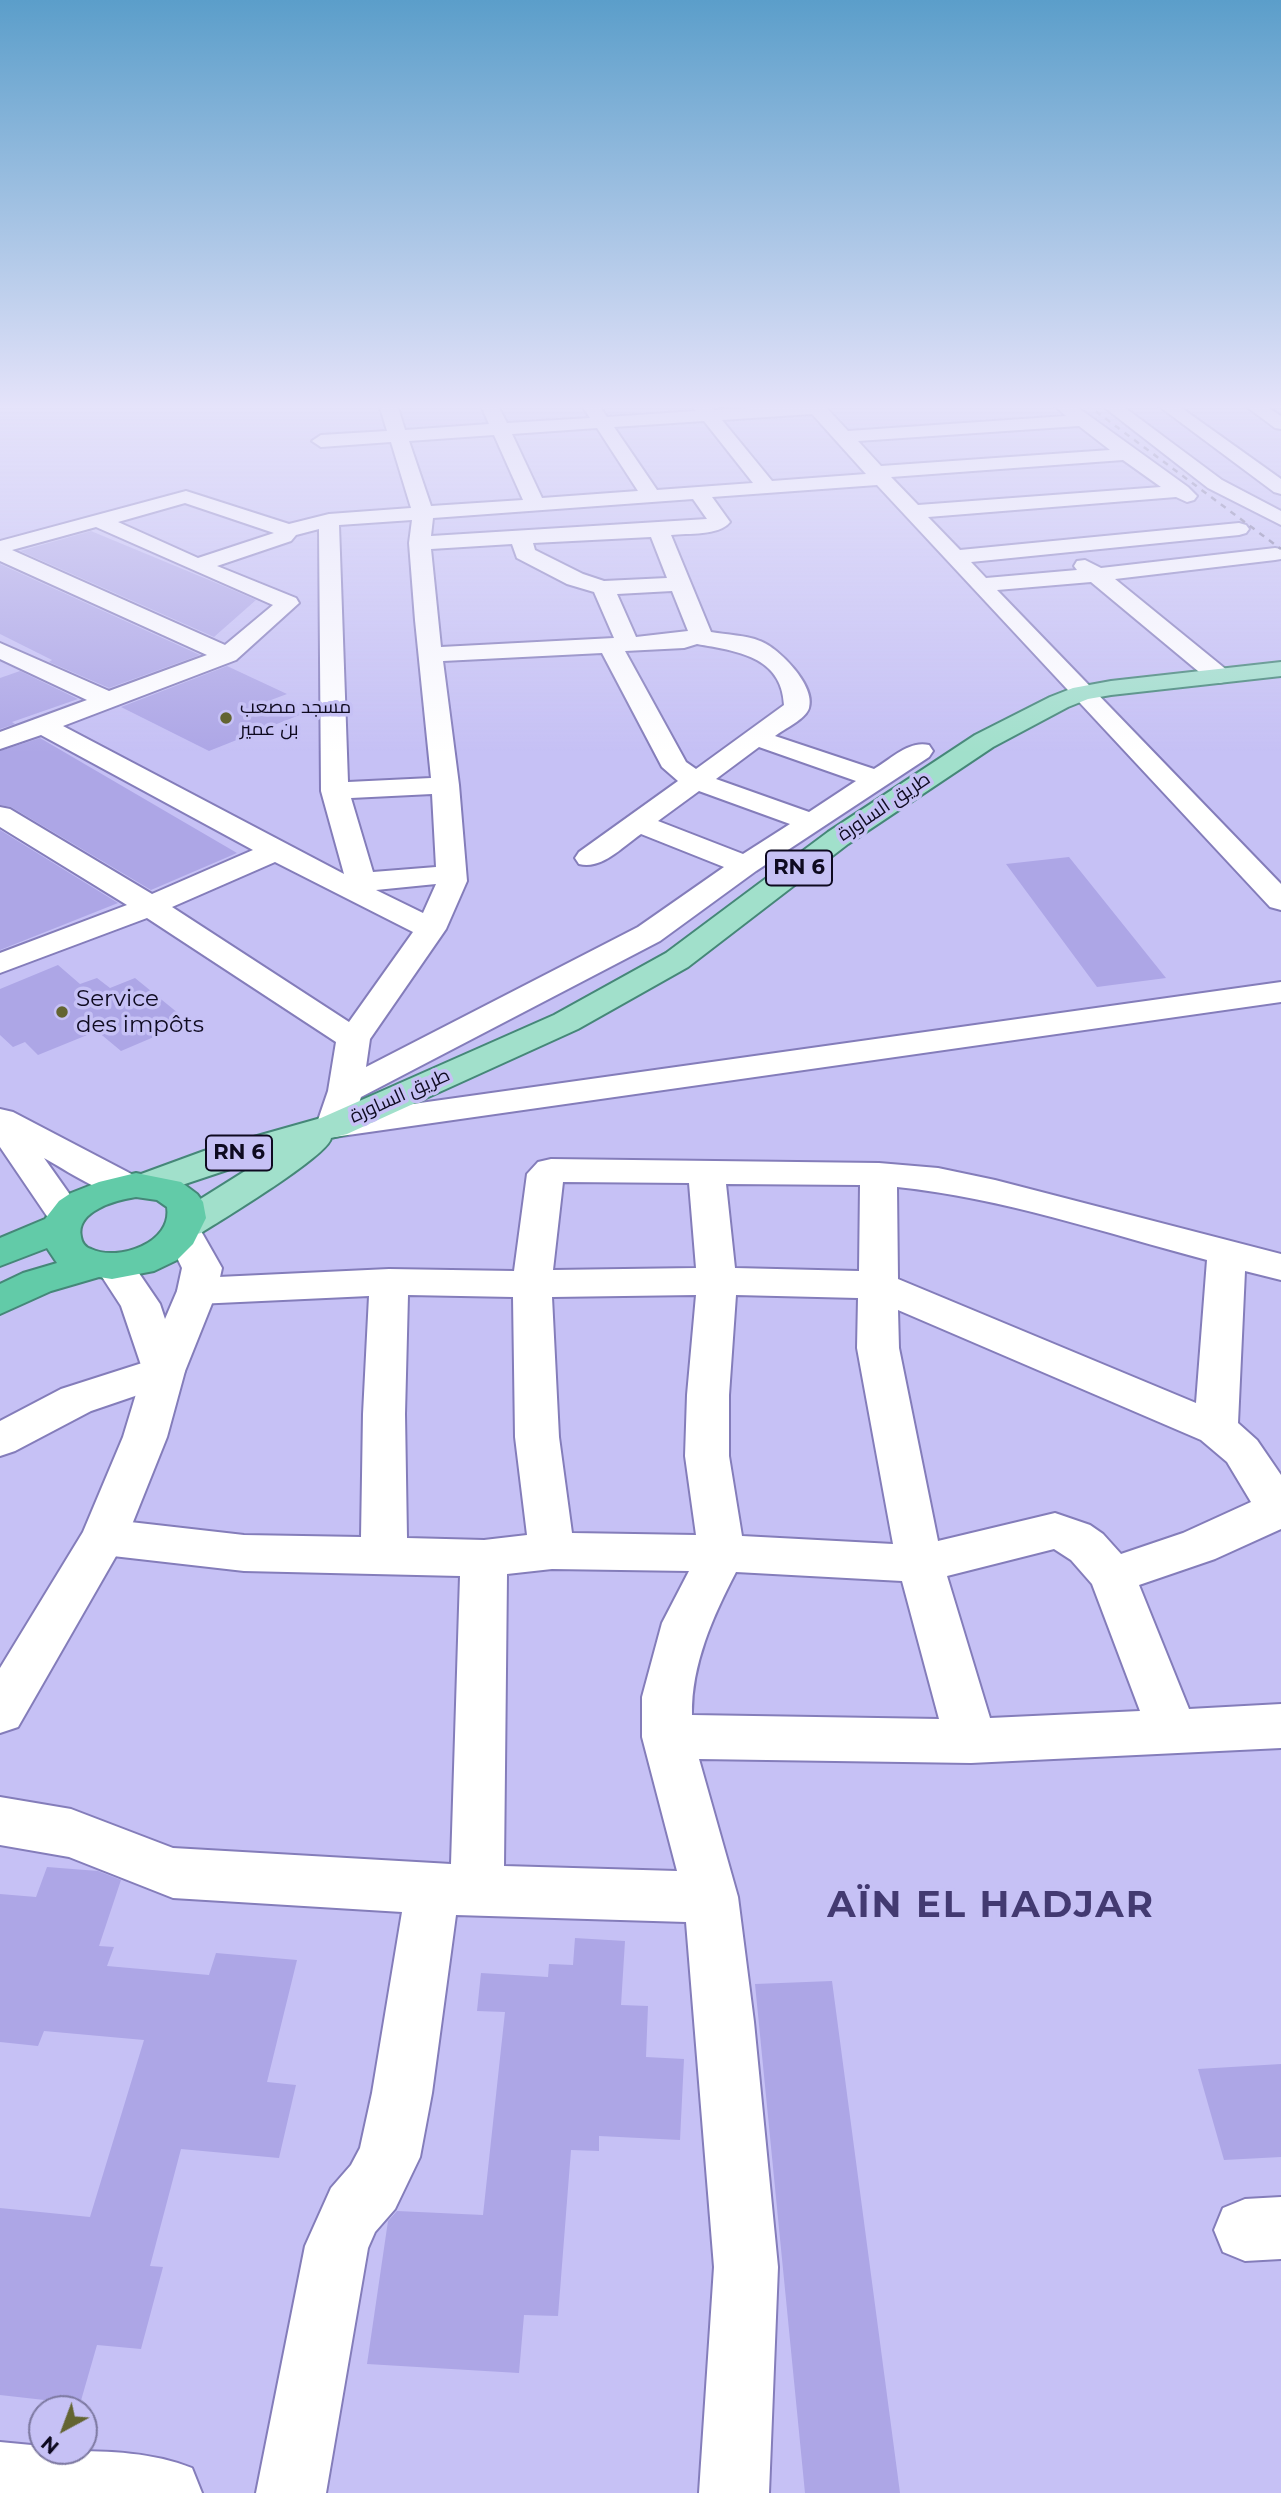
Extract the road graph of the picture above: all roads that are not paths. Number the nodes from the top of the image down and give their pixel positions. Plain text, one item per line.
1 (256, 520) edge
2 (328, 520) edge
3 (329, 520) edge
4 (422, 520) edge
5 (719, 520) edge
6 (920, 520) edge
7 (1033, 520) edge
8 (1112, 520) edge
9 (1226, 520) edge
10 (99, 521) joint
11 (1239, 529) junction
12 (659, 530) junction
13 (288, 531) junction
14 (521, 537) junction
15 (1135, 539) junction
16 (420, 543) junction
17 (0, 547) edge
18 (1062, 547) junction
19 (0, 553) edge
20 (955, 557) junction
21 (1278, 557) edge
22 (197, 565) junction
23 (1097, 575) junction
24 (680, 584) junction
25 (980, 585) junction
26 (603, 588) junction
27 (696, 637) junction
28 (619, 645) junction
29 (0, 650) edge
30 (228, 654) junction
31 (431, 655) junction
32 (26, 664) junction
33 (1281, 669) edge
34 (0, 672) edge
35 (1219, 676) junction
36 (1082, 694) junction
37 (110, 701) junction
38 (44, 726) junction
39 (757, 738) junction
40 (0, 741) edge
41 (920, 751) dead end
42 (876, 779) junction
43 (696, 781) junction
44 (445, 785) junction
45 (335, 790) junction
46 (0, 815) edge
47 (811, 822) junction
48 (638, 823) junction
49 (276, 851) junction
50 (589, 858) dead end
51 (746, 865) junction
52 (452, 874) junction
53 (358, 886) junction
54 (1281, 901) edge
55 (150, 906) junction
56 (431, 929) junction
57 (0, 964) edge
58 (1281, 992) edge
59 (353, 1039) junction
60 (345, 1091) junction
61 (0, 1120) edge
62 (334, 1126) junction
63 (706, 1170) junction
64 (879, 1174) junction
65 (136, 1186) junction
66 (64, 1222) junction
67 (186, 1228) junction
68 (0, 1253) edge
69 (1227, 1253) junction
70 (104, 1266) junction
71 (1281, 1267) edge
72 (717, 1281) junction
73 (389, 1282) junction
74 (532, 1284) junction
75 (877, 1285) junction
76 (197, 1291) junction
77 (0, 1300) edge
78 (164, 1371) junction
79 (1216, 1429) junction
80 (0, 1440) edge
81 (1280, 1510) edge
82 (104, 1537) junction
83 (552, 1551) junction
84 (722, 1553) junction
85 (384, 1555) junction
86 (484, 1558) junction
87 (920, 1564) junction
88 (1112, 1575) junction
89 (0, 1712) edge
90 (1281, 1726) edge
91 (1173, 1733) junction
92 (667, 1737) junction
93 (971, 1741) junction
94 (0, 1821) edge
95 (455, 1889) junction
96 (711, 1897) junction
97 (0, 2477) edge
98 (167, 2493) edge
99 (291, 2493) edge
100 (734, 2493) edge

1 - 13 street
2 - 13 street
3 - 45 street
4 - 16 street
5 - 12 street
6 - 20 street
7 - 18 street
8 - 15 street
9 - 11 street
10 - 17 street
10 - 22 street
11 - 15 street
11 - 21 street
12 - 14 street
12 - 24 street
13 - 22 street
14 - 16 street
14 - 26 street
15 - 18 street
16 - 31 street
18 - 20 street
18 - 23 street
19 - 30 street
20 - 25 street
21 - 23 street
22 - 30 street
23 - 25 street
23 - 35 street
24 - 26 street
24 - 27 street
25 - 36 street
26 - 28 street
27 - 28 street
27 - 39 street
28 - 31 street
28 - 43 street
29 - 32 street
30 - 37 street
31 - 44 street
32 - 34 street
32 - 37 street
33 - 35 main road, طريق الساورة / RN 6
35 - 36 main road, طريق الساورة / RN 6
36 - 54 street
36 - 62 main road, طريق الساورة / RN 6
37 - 38 street
38 - 40 street
38 - 49 street
39 - 42 street
39 - 43 street
41 - 42 street
42 - 47 street
43 - 47 street
43 - 48 street
44 - 45 street
44 - 52 street
45 - 53 street
46 - 55 street
47 - 51 street
48 - 50 street
48 - 51 street
49 - 53 street
49 - 55 street
51 - 60 street
52 - 53 street
52 - 56 street
53 - 56 street
55 - 57 street
55 - 59 street
56 - 59 street
58 - 62 street
59 - 60 street
60 - 62 street
61 - 65 street
61 - 66 street
62 - 65 main road, RN 6
62 - 67 main road, RN 6
63 - 64 street
63 - 72 street
63 - 74 street
64 - 69 street
64 - 75 street
65 - 66 highway
65 - 67 highway
66 - 68 highway
66 - 70 highway
67 - 70 highway
67 - 76 street
69 - 71 street
69 - 79 street
70 - 77 highway
70 - 78 street
72 - 74 street
72 - 75 street
72 - 84 street
73 - 74 street
73 - 76 street
73 - 85 street
74 - 83 street
75 - 79 street
75 - 87 street
76 - 78 street
78 - 80 street
78 - 82 street
79 - 81 street
81 - 88 street
82 - 85 street
82 - 89 street
83 - 84 street
83 - 86 street
84 - 87 street
84 - 92 street
85 - 86 street
86 - 95 street
87 - 88 street
87 - 93 street
88 - 91 street
90 - 91 street
91 - 93 street
92 - 93 street
92 - 96 street
94 - 95 street
95 - 96 street
95 - 99 street
96 - 100 street
97 - 98 street

